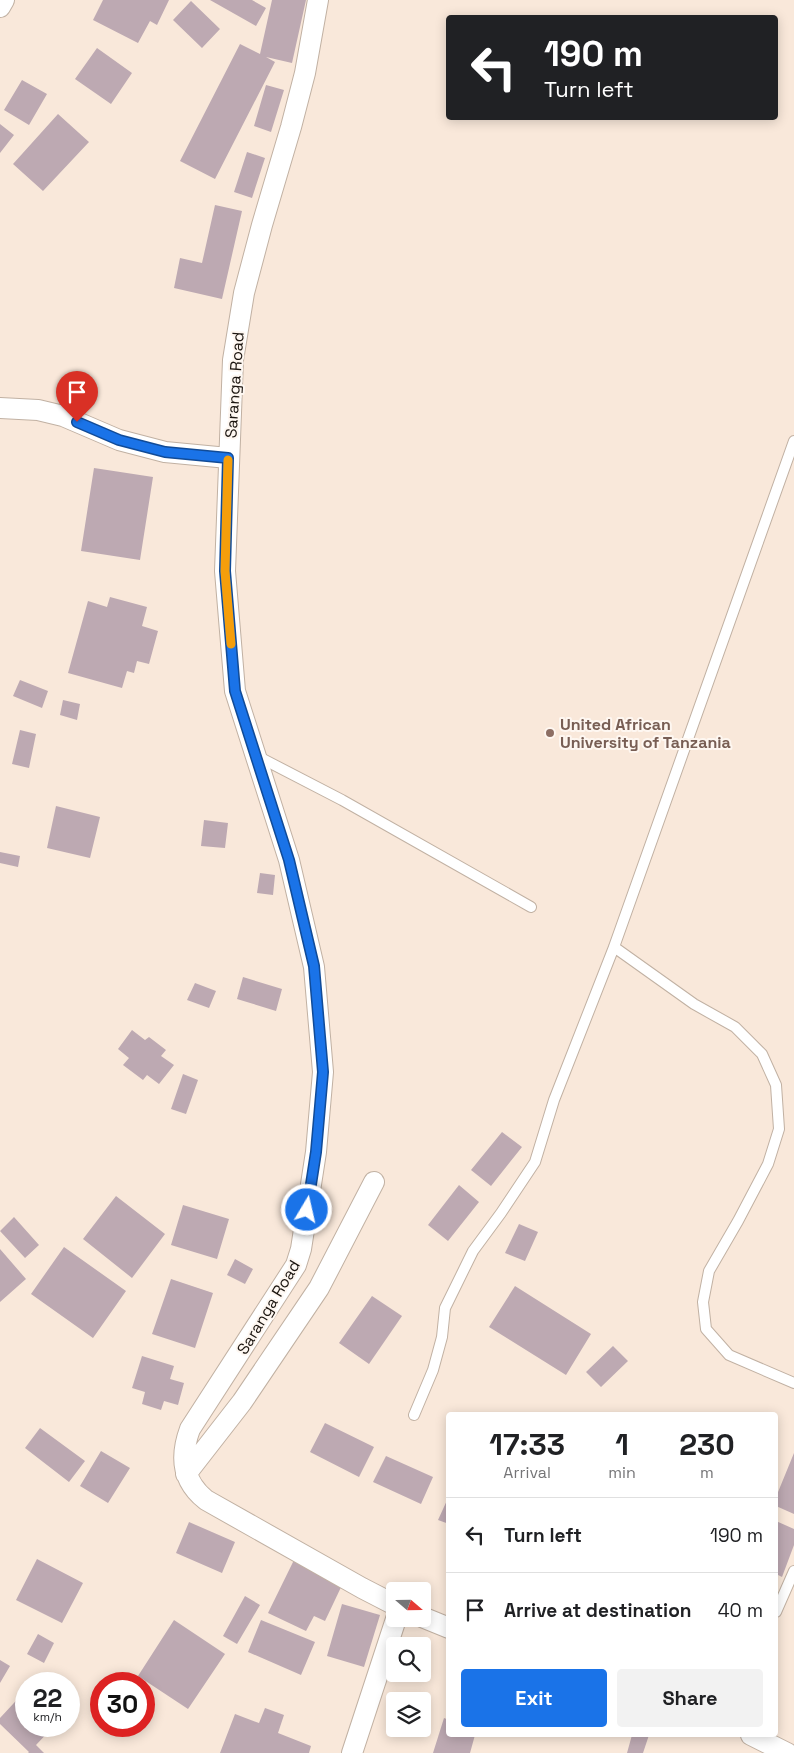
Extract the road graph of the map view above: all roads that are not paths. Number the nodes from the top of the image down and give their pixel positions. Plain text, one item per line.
1 (4, 0) edge
2 (318, 0) edge
3 (0, 7) edge
4 (0, 408) edge
5 (794, 441) edge
6 (228, 458) junction
7 (254, 755) junction
8 (531, 907) dead end
9 (614, 947) junction
10 (374, 1182) dead end
11 (794, 1383) edge
12 (414, 1415) dead end
13 (186, 1474) junction
14 (794, 1571) edge
15 (386, 1601) edge
16 (778, 1607) edge
17 (431, 1621) edge
18 (446, 1627) edge
19 (393, 1628) edge
20 (755, 1737) edge
21 (352, 1753) edge
22 (787, 1753) edge

1 - 3 street
2 - 6 street, Saranga Road
4 - 6 street
5 - 9 lane
6 - 7 street, Saranga Road
7 - 8 lane
7 - 13 street, Saranga Road
9 - 11 lane
9 - 12 lane
10 - 13 street
13 - 15 street
14 - 16 lane
17 - 18 street
19 - 21 street
20 - 22 street

